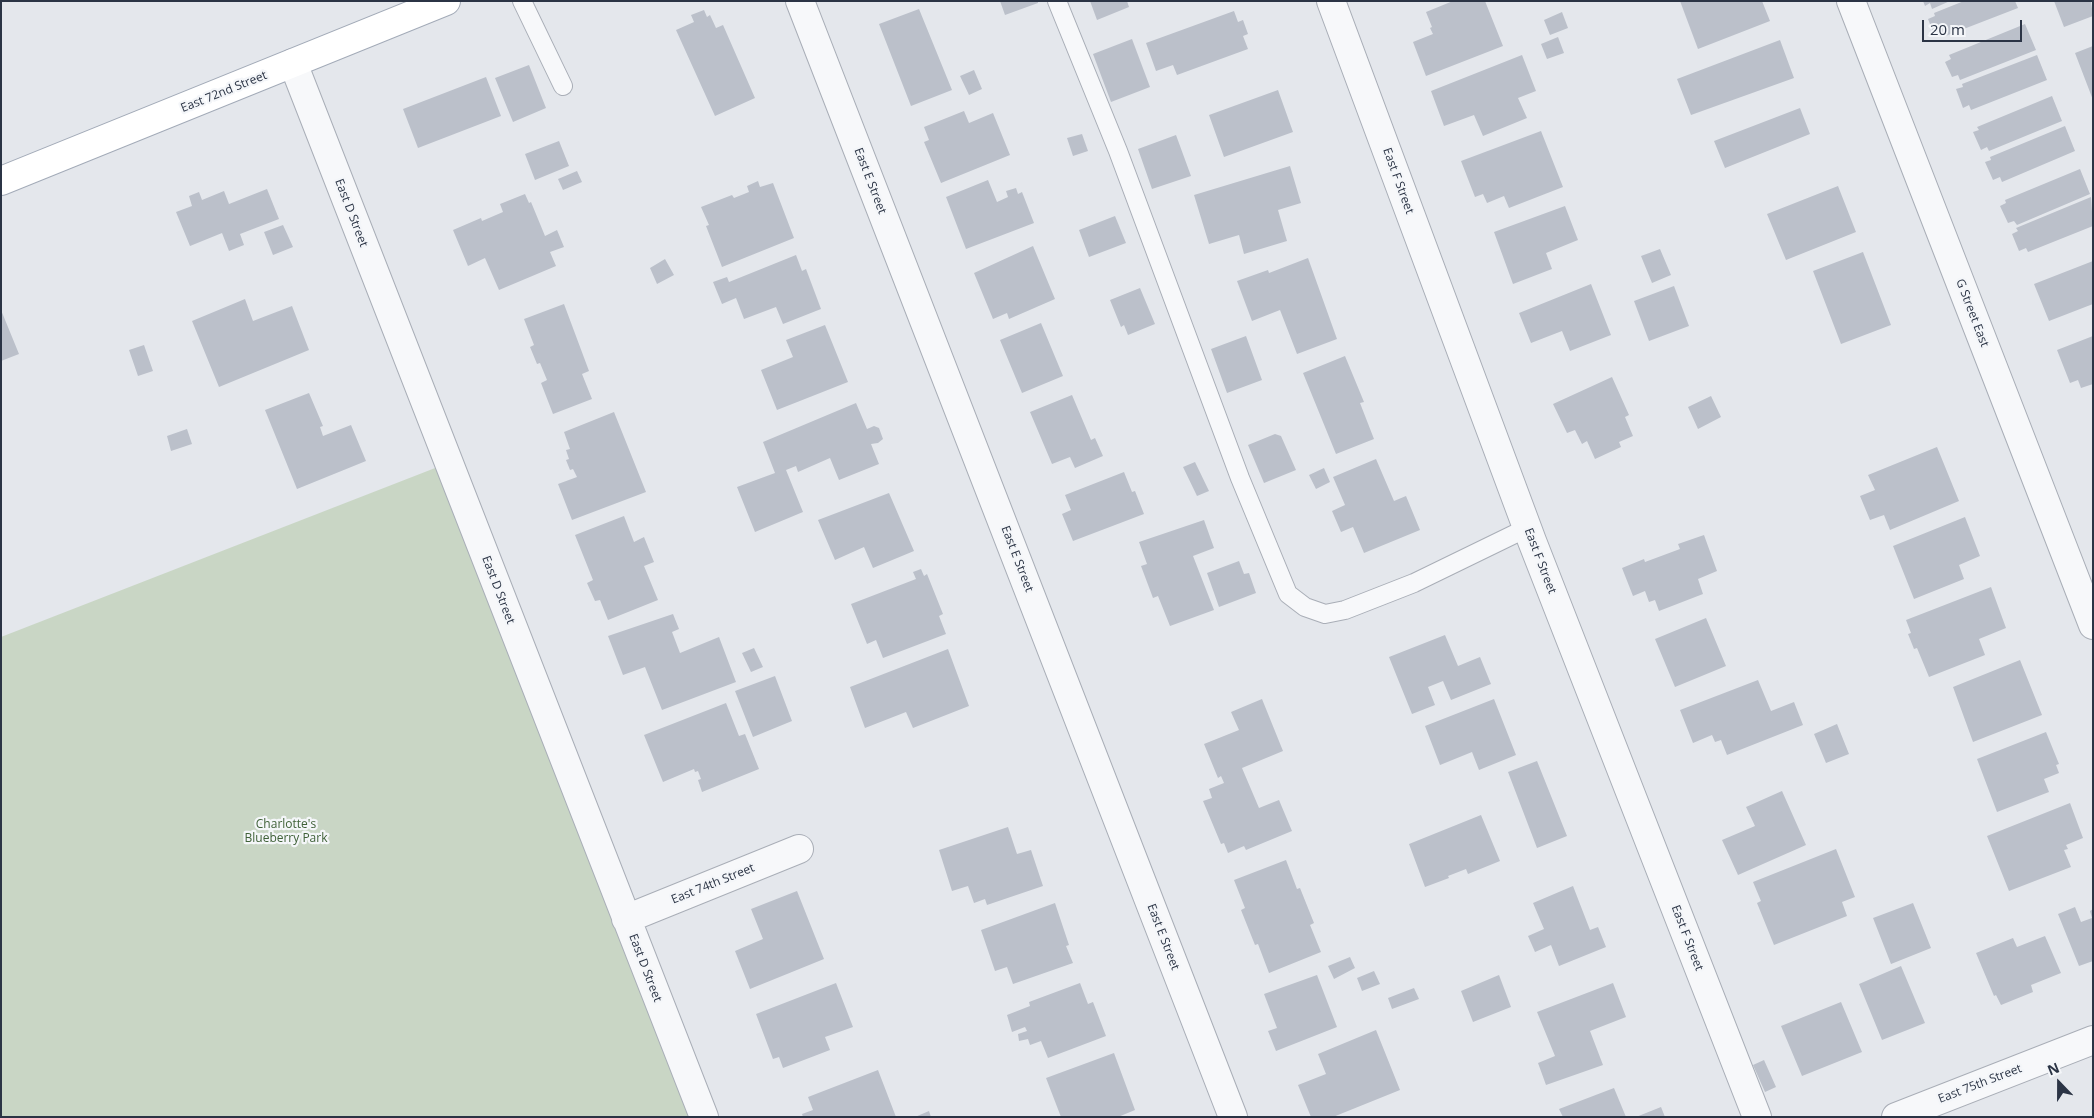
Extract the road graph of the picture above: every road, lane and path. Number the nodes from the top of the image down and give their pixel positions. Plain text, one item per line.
1 (446, 1) edge
2 (522, 1) edge
3 (800, 1) edge
4 (1056, 1) edge
5 (1331, 1) edge
6 (1851, 1) edge
7 (293, 63) junction
8 (563, 86) dead end
9 (1, 181) edge
10 (1527, 528) junction
11 (2093, 625) edge
12 (799, 849) dead end
13 (626, 919) junction
14 (2093, 1040) edge
15 (704, 1117) edge
16 (1233, 1117) edge
17 (1757, 1117) edge
18 (1896, 1117) edge

1 - 7 main road, East 72nd Street
2 - 8 lane
3 - 16 street, East E Street
4 - 10 lane
5 - 10 street, East F Street
6 - 11 street, G Street East
7 - 9 main road, East 72nd Street
7 - 13 street, East D Street
10 - 17 street, East F Street
12 - 13 street, East 74th Street
13 - 15 street, East D Street
14 - 18 street, East 75th Street

